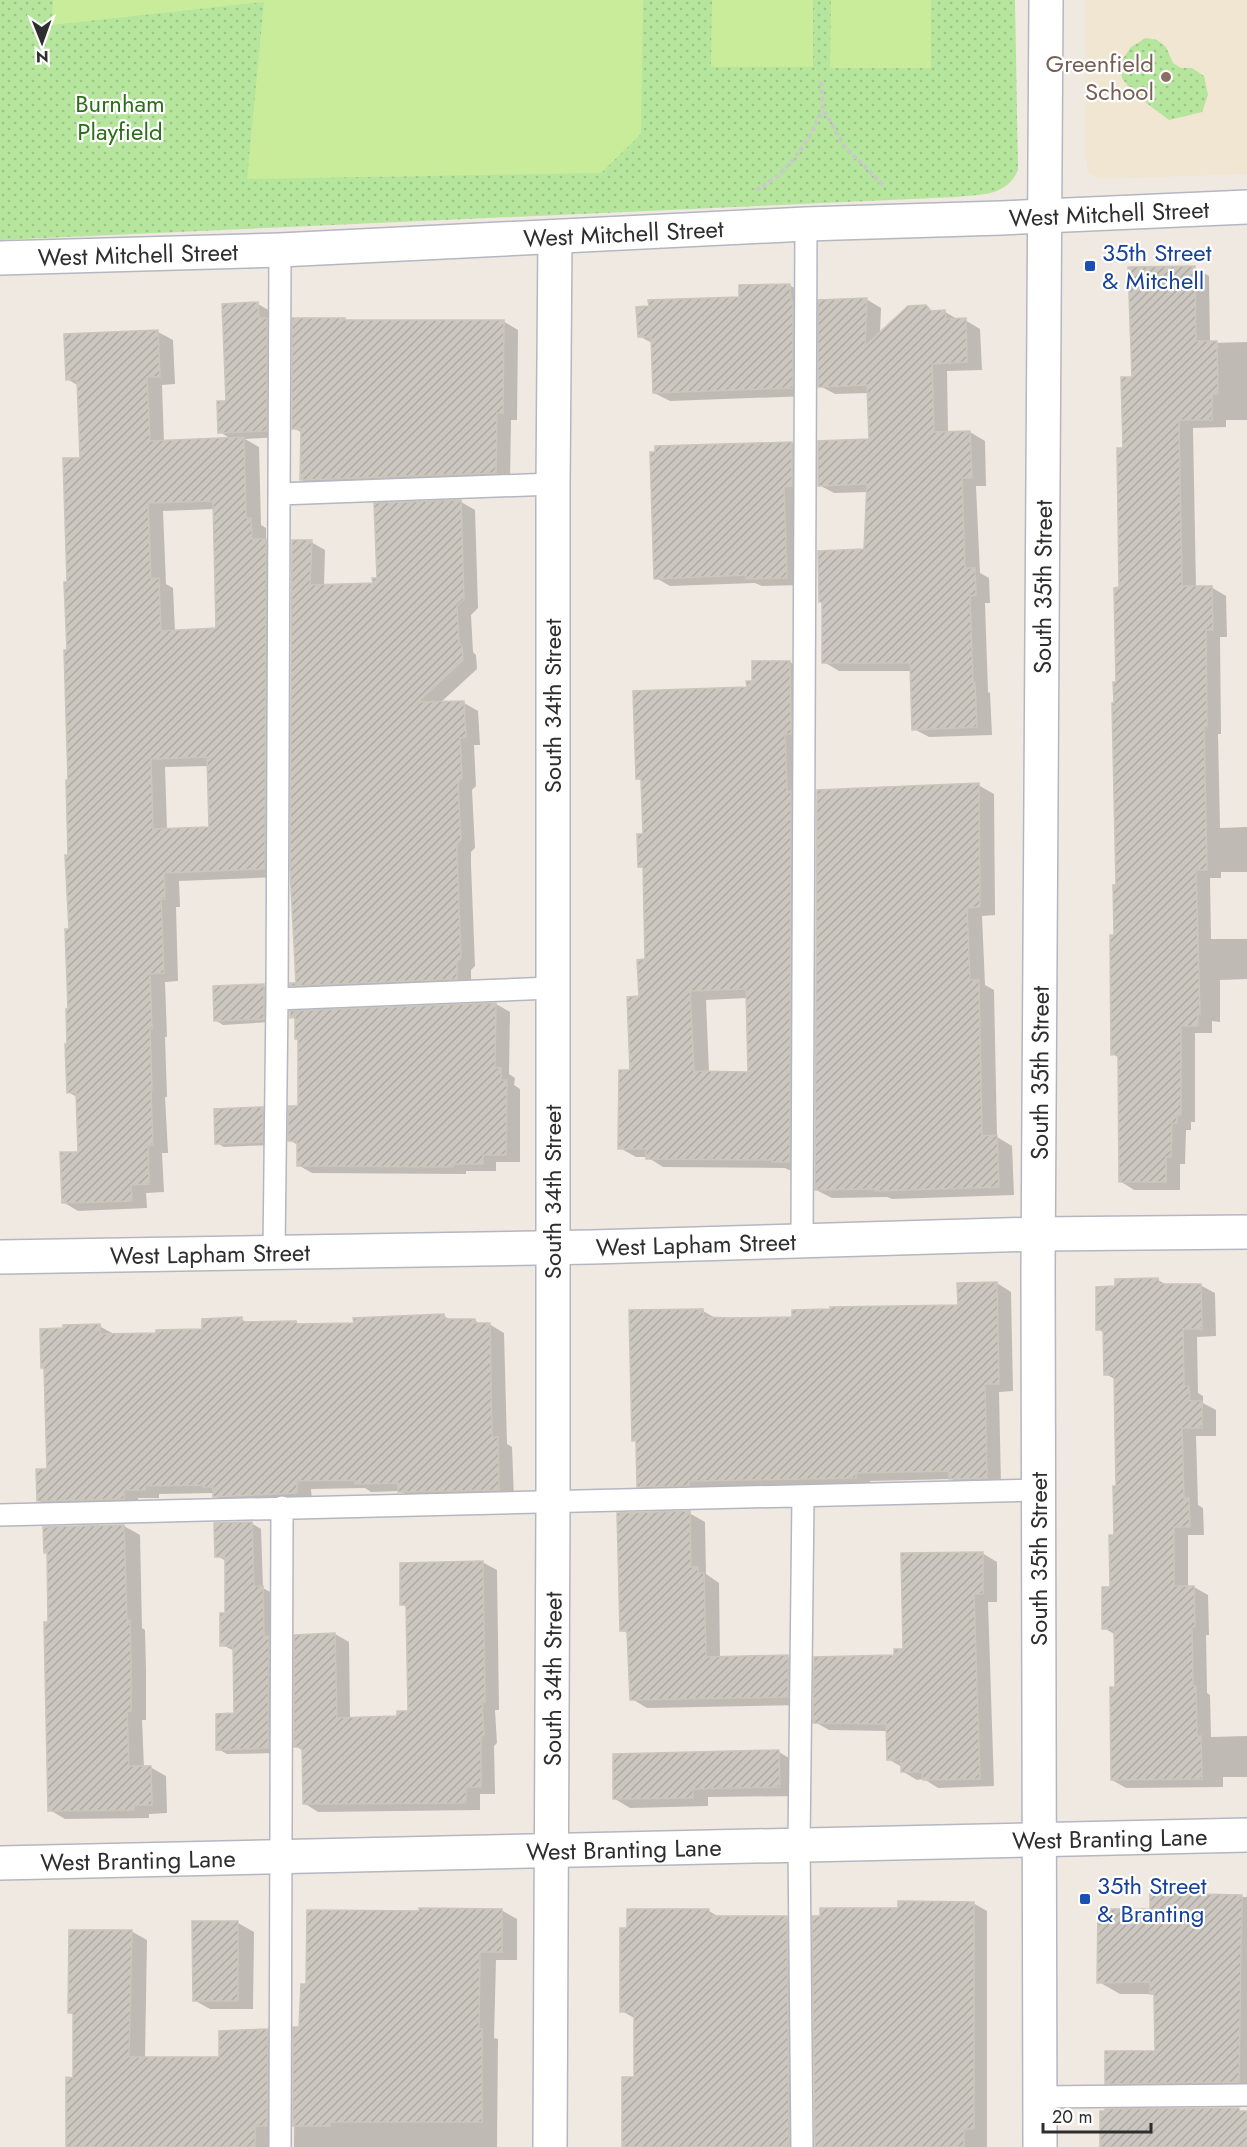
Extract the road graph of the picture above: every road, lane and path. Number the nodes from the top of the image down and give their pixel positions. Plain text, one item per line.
1 (1046, 0) edge
2 (821, 82) dead end
3 (823, 109) junction
4 (888, 189) dead end
5 (755, 191) dead end
6 (1247, 207) edge
7 (1046, 216) junction
8 (806, 224) junction
9 (555, 238) junction
10 (280, 250) junction
11 (0, 258) edge
12 (553, 484) junction
13 (279, 494) junction
14 (552, 988) junction
15 (277, 999) junction
16 (1247, 1232) edge
17 (1038, 1234) junction
18 (802, 1241) junction
19 (552, 1248) junction
20 (274, 1252) junction
21 (0, 1257) edge
22 (1038, 1490) junction
23 (803, 1497) junction
24 (553, 1502) junction
25 (282, 1507) junction
26 (0, 1515) edge
27 (1247, 1835) edge
28 (1038, 1840) junction
29 (799, 1844) junction
30 (551, 1852) junction
31 (281, 1856) junction
32 (0, 1863) edge
33 (1247, 2095) edge
34 (1040, 2097) junction
35 (280, 2147) edge
36 (550, 2147) edge
37 (802, 2147) edge
38 (1040, 2147) edge

1 - 7 street, South 35th Street
2 - 3 path
3 - 4 path
3 - 5 path
6 - 7 street, West Mitchell Street
7 - 8 street, West Mitchell Street
7 - 17 street, South 35th Street
8 - 9 street, West Mitchell Street
8 - 18 lane
9 - 10 street, West Mitchell Street
9 - 12 street, South 34th Street
10 - 11 street, West Mitchell Street
10 - 13 lane
12 - 13 lane
12 - 14 street, South 34th Street
13 - 15 lane
14 - 15 lane
14 - 19 street, South 34th Street
15 - 20 lane
16 - 17 street, West Lapham Street
17 - 18 street, West Lapham Street
17 - 22 street, South 35th Street
18 - 19 street, West Lapham Street
19 - 20 street, West Lapham Street
19 - 24 street, South 34th Street
20 - 21 street, West Lapham Street
22 - 23 lane
22 - 28 street, South 35th Street
23 - 24 lane
23 - 29 lane
24 - 25 lane
24 - 30 street, South 34th Street
25 - 26 lane
25 - 31 lane
27 - 28 street, West Branting Lane
28 - 29 street, West Branting Lane
28 - 34 street, South 35th Street
29 - 30 street, West Branting Lane
29 - 37 lane
30 - 31 street, West Branting Lane
30 - 36 street, South 34th Street
31 - 32 street, West Branting Lane
31 - 35 lane
33 - 34 lane
34 - 38 street, South 35th Street

